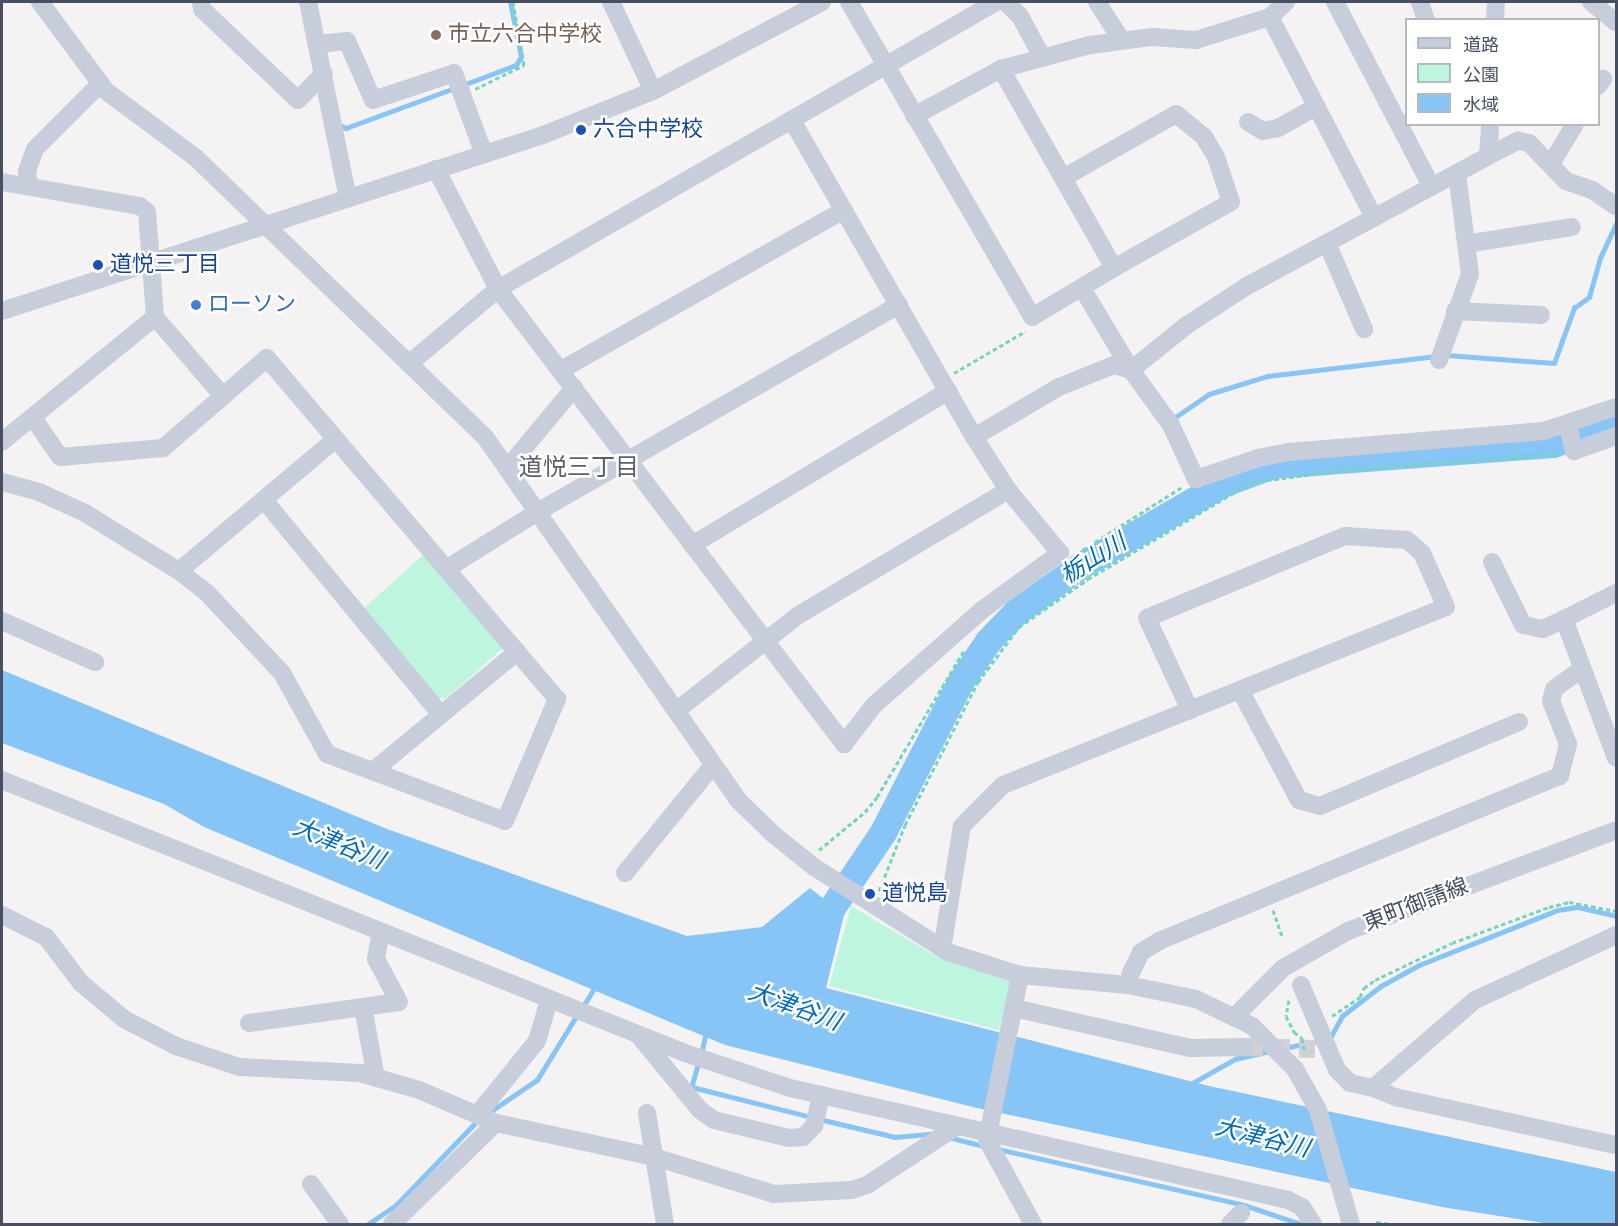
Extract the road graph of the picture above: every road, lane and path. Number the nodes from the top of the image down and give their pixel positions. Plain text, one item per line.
1 (40, 2) edge
2 (201, 2) edge
3 (309, 2) edge
4 (513, 2) edge
5 (611, 2) edge
6 (822, 2) edge
7 (849, 2) edge
8 (996, 2) edge
9 (1005, 2) edge
10 (1097, 2) edge
11 (1335, 2) edge
12 (1420, 2) edge
13 (1496, 2) edge
14 (1591, 2) edge
15 (1276, 8) edge
16 (1425, 18) edge
17 (1495, 18) edge
18 (1617, 22) edge
19 (1122, 41) junction
20 (318, 44) junction
21 (1042, 57) junction
22 (885, 65) junction
23 (1001, 69) junction
24 (324, 73) junction
25 (100, 84) junction
26 (653, 91) junction
27 (462, 95) junction
28 (1316, 107) junction
29 (914, 116) junction
30 (792, 120) junction
31 (1248, 122) dead end
32 (1490, 126) edge
33 (1574, 126) edge
34 (484, 154) junction
35 (1488, 156) junction
36 (1551, 164) junction
37 (436, 169) junction
38 (1457, 174) junction
39 (1063, 178) junction
40 (2, 182) edge
41 (29, 186) junction
42 (1431, 186) junction
43 (348, 198) junction
44 (1617, 206) edge
45 (844, 210) junction
46 (1374, 218) junction
47 (266, 223) junction
48 (1572, 227) dead end
49 (1327, 243) junction
50 (1466, 244) junction
51 (151, 260) junction
52 (1114, 268) junction
53 (1082, 288) junction
54 (498, 289) junction
55 (899, 305) junction
56 (2, 311) edge
57 (1455, 312) junction
58 (1541, 315) dead end
59 (155, 317) junction
60 (1364, 329) dead end
61 (1029, 330) dead end
62 (1439, 360) dead end
63 (410, 363) junction
64 (561, 370) junction
65 (1131, 370) junction
66 (950, 383) junction
67 (574, 388) junction
68 (223, 396) junction
69 (1617, 406) edge
70 (34, 419) junction
71 (1568, 425) junction
72 (1617, 436) edge
73 (974, 437) junction
74 (336, 440) junction
75 (2, 442) edge
76 (628, 462) junction
77 (509, 466) junction
78 (1196, 479) junction
79 (2, 482) edge
80 (1008, 490) junction
81 (264, 500) junction
82 (539, 511) junction
83 (692, 545) junction
84 (1072, 556) dead end
85 (1492, 562) dead end
86 (446, 569) junction
87 (179, 571) junction
88 (1617, 593) edge
89 (1564, 619) junction
90 (2, 621) edge
91 (766, 640) junction
92 (970, 642) dead end
93 (517, 652) junction
94 (95, 662) dead end
95 (1582, 669) junction
96 (1240, 690) junction
97 (1190, 710) junction
98 (676, 711) junction
99 (441, 715) junction
100 (1520, 722) dead end
101 (1617, 758) edge
102 (713, 765) junction
103 (373, 771) junction
104 (2, 780) edge
105 (1617, 830) edge
106 (810, 864) junction
107 (625, 873) dead end
108 (1268, 897) junction
109 (1617, 912) edge
110 (2, 915) edge
111 (381, 932) junction
112 (1617, 935) edge
113 (1282, 936) dead end
114 (938, 946) junction
115 (1020, 975) junction
116 (1130, 975) dead end
117 (1301, 985) dead end
118 (549, 1000) junction
119 (363, 1007) junction
120 (1014, 1013) junction
121 (1236, 1015) junction
122 (249, 1023) dead end
123 (1318, 1026) junction
124 (639, 1035) junction
125 (1245, 1047) tunnel mouth
126 (376, 1078) junction
127 (1373, 1088) junction
128 (821, 1095) junction
129 (646, 1113) dead end
130 (477, 1115) junction
131 (496, 1123) junction
132 (957, 1126) junction
133 (987, 1133) junction
134 (1617, 1145) edge
135 (654, 1157) junction
136 (311, 1184) dead end
137 (1349, 1216) edge
138 (397, 1222) edge
139 (1376, 1222) dead end
140 (340, 1224) edge
141 (665, 1224) edge
142 (1033, 1224) edge
143 (1313, 1224) edge
144 (1390, 1224) edge

1 - 25 street
2 - 24 street
3 - 20 street
4 - 27 path
5 - 26 street
6 - 26 street
7 - 22 street
8 - 22 street
9 - 21 street
10 - 19 street
11 - 42 street
12 - 16 street
13 - 17 street
14 - 18 street
15 - 19 street
15 - 28 street
19 - 21 street
20 - 24 street
20 - 27 street
21 - 23 street
22 - 29 street
22 - 30 street
23 - 29 street
23 - 39 street
24 - 43 street
25 - 41 street
25 - 47 street
26 - 34 street
27 - 34 street
28 - 31 street
28 - 46 street
29 - 53 street
30 - 45 street
30 - 54 street
32 - 35 street
33 - 36 street
34 - 37 street
35 - 36 street
35 - 38 street
36 - 44 street
37 - 43 street
37 - 54 street
38 - 42 street
38 - 50 street
39 - 52 street
39 - 52 street
40 - 41 street
41 - 51 street
42 - 46 street
43 - 47 street
45 - 55 street
45 - 64 street
46 - 49 street
47 - 51 street
47 - 63 street
48 - 50 street
49 - 60 street
49 - 65 street
50 - 57 street
51 - 56 street
51 - 59 street
52 - 53 street
53 - 65 street
54 - 63 street
54 - 64 street
55 - 66 street
55 - 76 street
57 - 58 street
57 - 62 street
59 - 68 street
59 - 70 street
61 - 66 path
63 - 77 street
64 - 67 street
65 - 73 street
65 - 78 street
66 - 73 street
66 - 83 street
67 - 76 street
67 - 77 street
68 - 70 street
68 - 74 street
69 - 71 street
70 - 75 street
71 - 72 street
71 - 78 street
73 - 80 street
74 - 81 street
74 - 86 street
76 - 82 street
76 - 83 street
77 - 82 street
78 - 84 path
79 - 87 street
80 - 91 street
80 - 91 street
81 - 87 street
81 - 99 street
82 - 86 street
82 - 98 street
83 - 91 street
85 - 89 street
86 - 93 street
87 - 103 street
88 - 89 street
89 - 95 street
90 - 94 street
91 - 98 street
92 - 106 path
93 - 99 street
93 - 103 street
95 - 101 street
95 - 108 street
96 - 97 street
96 - 97 street
96 - 100 street
97 - 114 street
98 - 102 street
99 - 103 street
102 - 106 street
102 - 107 street
104 - 111 street
105 - 121 street, 東町御請線
106 - 114 street
108 - 113 path
108 - 116 street
109 - 123 path
110 - 126 street
111 - 118 street
111 - 119 street
112 - 127 street
114 - 115 street
115 - 120 street
115 - 121 street
117 - 123 street
118 - 124 street
118 - 130 street
119 - 122 street
119 - 126 street
120 - 125 street
120 - 133 street
121 - 137 street
123 - 127 street
124 - 128 street
124 - 128 street
126 - 130 street
127 - 134 street
128 - 132 street
129 - 135 street
130 - 131 street
131 - 135 street
131 - 138 street
132 - 133 street
132 - 135 street
133 - 142 street
133 - 143 street
135 - 141 street
136 - 140 street
139 - 144 path

